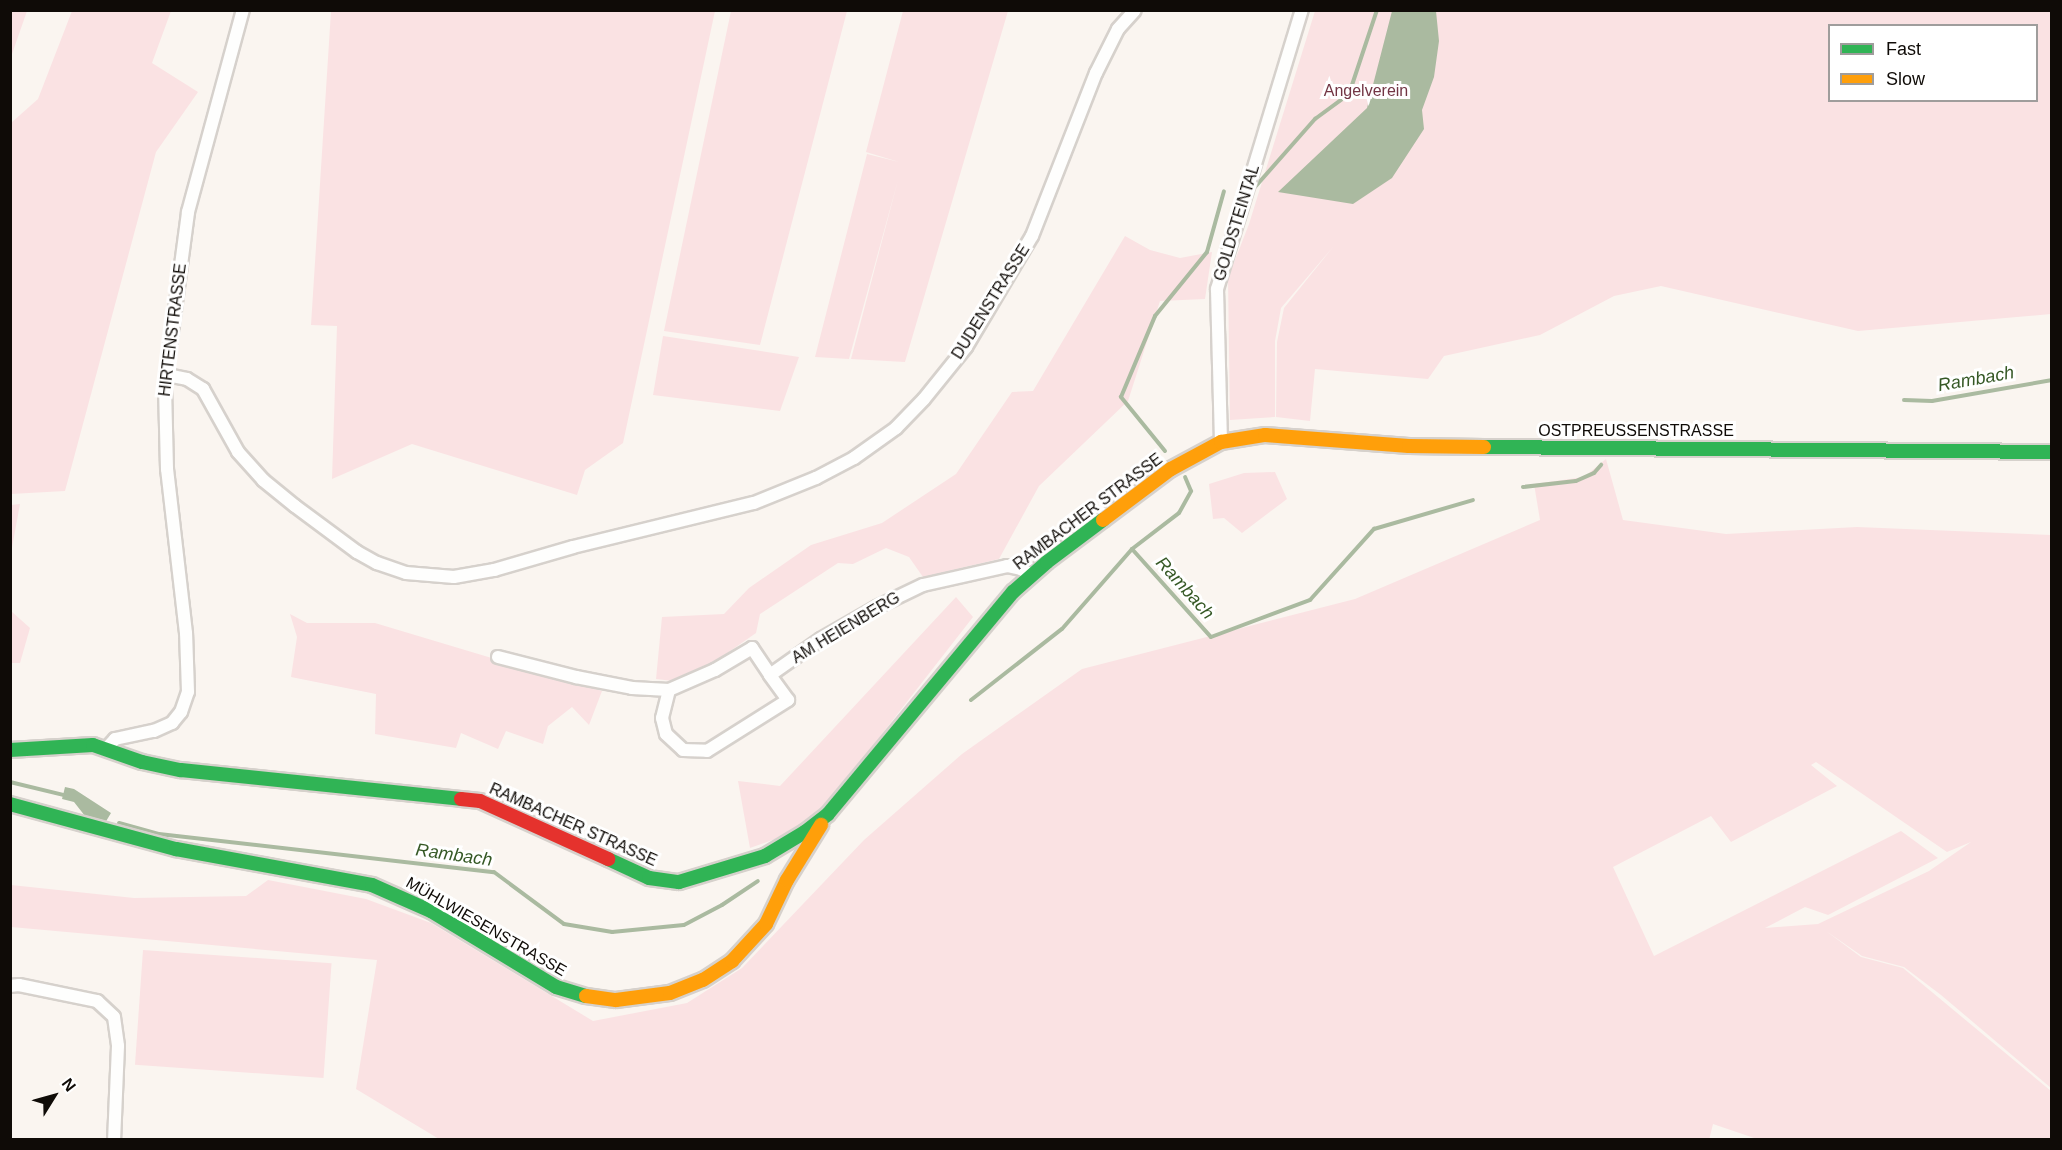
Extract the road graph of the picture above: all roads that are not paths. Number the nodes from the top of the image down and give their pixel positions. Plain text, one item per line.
1 (243, 10) edge
2 (1135, 10) edge
3 (1302, 10) edge
4 (167, 375) junction
5 (1221, 442) junction
6 (2052, 452) edge
7 (1031, 575) junction
8 (498, 657) dead end
9 (770, 675) junction
10 (669, 690) junction
11 (107, 748) junction
12 (10, 750) edge
13 (10, 804) edge
14 (828, 814) junction
15 (765, 856) junction
16 (787, 880) junction
17 (10, 986) edge
18 (114, 1140) edge

1 - 4 street, HIRTENSTRASSE
2 - 4 street, DUDENSTRASSE
3 - 5 street, GOLDSTEINTAL
4 - 11 street, HIRTENSTRASSE
5 - 6 main road, OSTPREUSSENSTRASSE
5 - 7 main road, RAMBACHER STRASSE
7 - 9 street, AM HEIENBERG
7 - 14 main road, RAMBACHER STRASSE
8 - 10 street
9 - 10 street
9 - 10 street
11 - 12 main road, RAMBACHER STRASSE
11 - 15 main road, RAMBACHER STRASSE
13 - 16 main road, MÜHLWIESENSTRASSE
14 - 15 main road, RAMBACHER STRASSE
14 - 16 main road, MÜHLWIESENSTRASSE
15 - 16 main road
17 - 18 street

